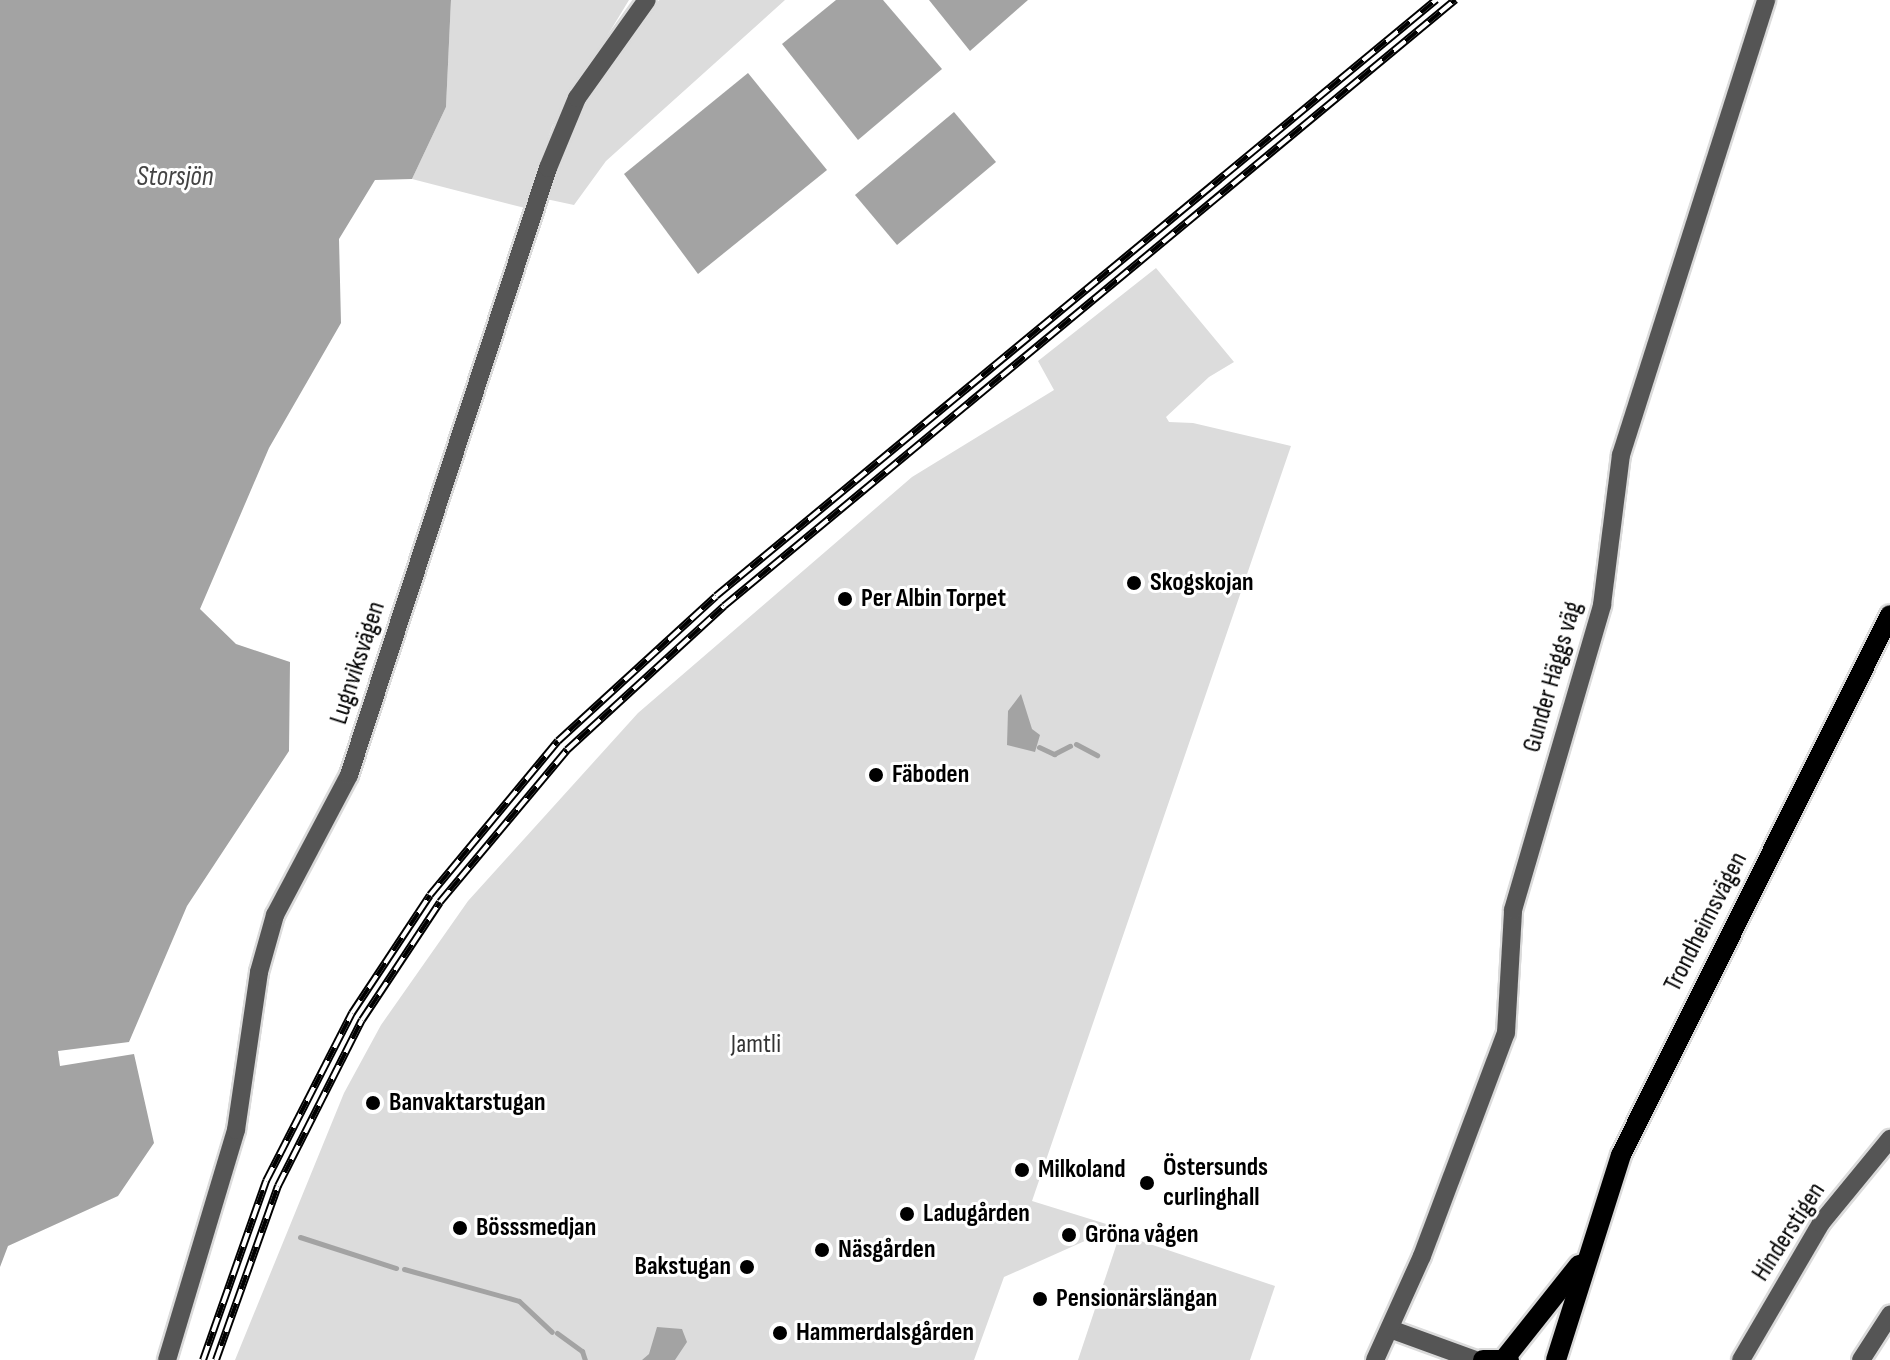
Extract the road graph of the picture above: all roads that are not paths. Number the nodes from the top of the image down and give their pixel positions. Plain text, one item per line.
1 (647, 0) edge
2 (1766, 0) edge
3 (1890, 615) edge
4 (1890, 1139) edge
5 (1584, 1259) junction
6 (1890, 1315) edge
7 (1390, 1329) junction
8 (1410, 1339) junction
9 (1507, 1359) edge
10 (167, 1360) edge
11 (1375, 1360) edge
12 (1427, 1360) edge
13 (1475, 1360) edge
14 (1483, 1360) edge
15 (1556, 1360) edge
16 (1741, 1360) edge
17 (1861, 1360) edge

1 - 10 street, Lugnviksvägen
2 - 7 street, Gunder Häggs väg
3 - 5 main road, Trondheimsvägen
4 - 16 street, Hinderstigen
5 - 9 main road, Trondheimsvägen
5 - 15 main road, Trondheimsvägen
6 - 17 street
7 - 8 street
7 - 11 street, Gunder Häggs väg
8 - 12 street
8 - 13 street
9 - 14 main road

